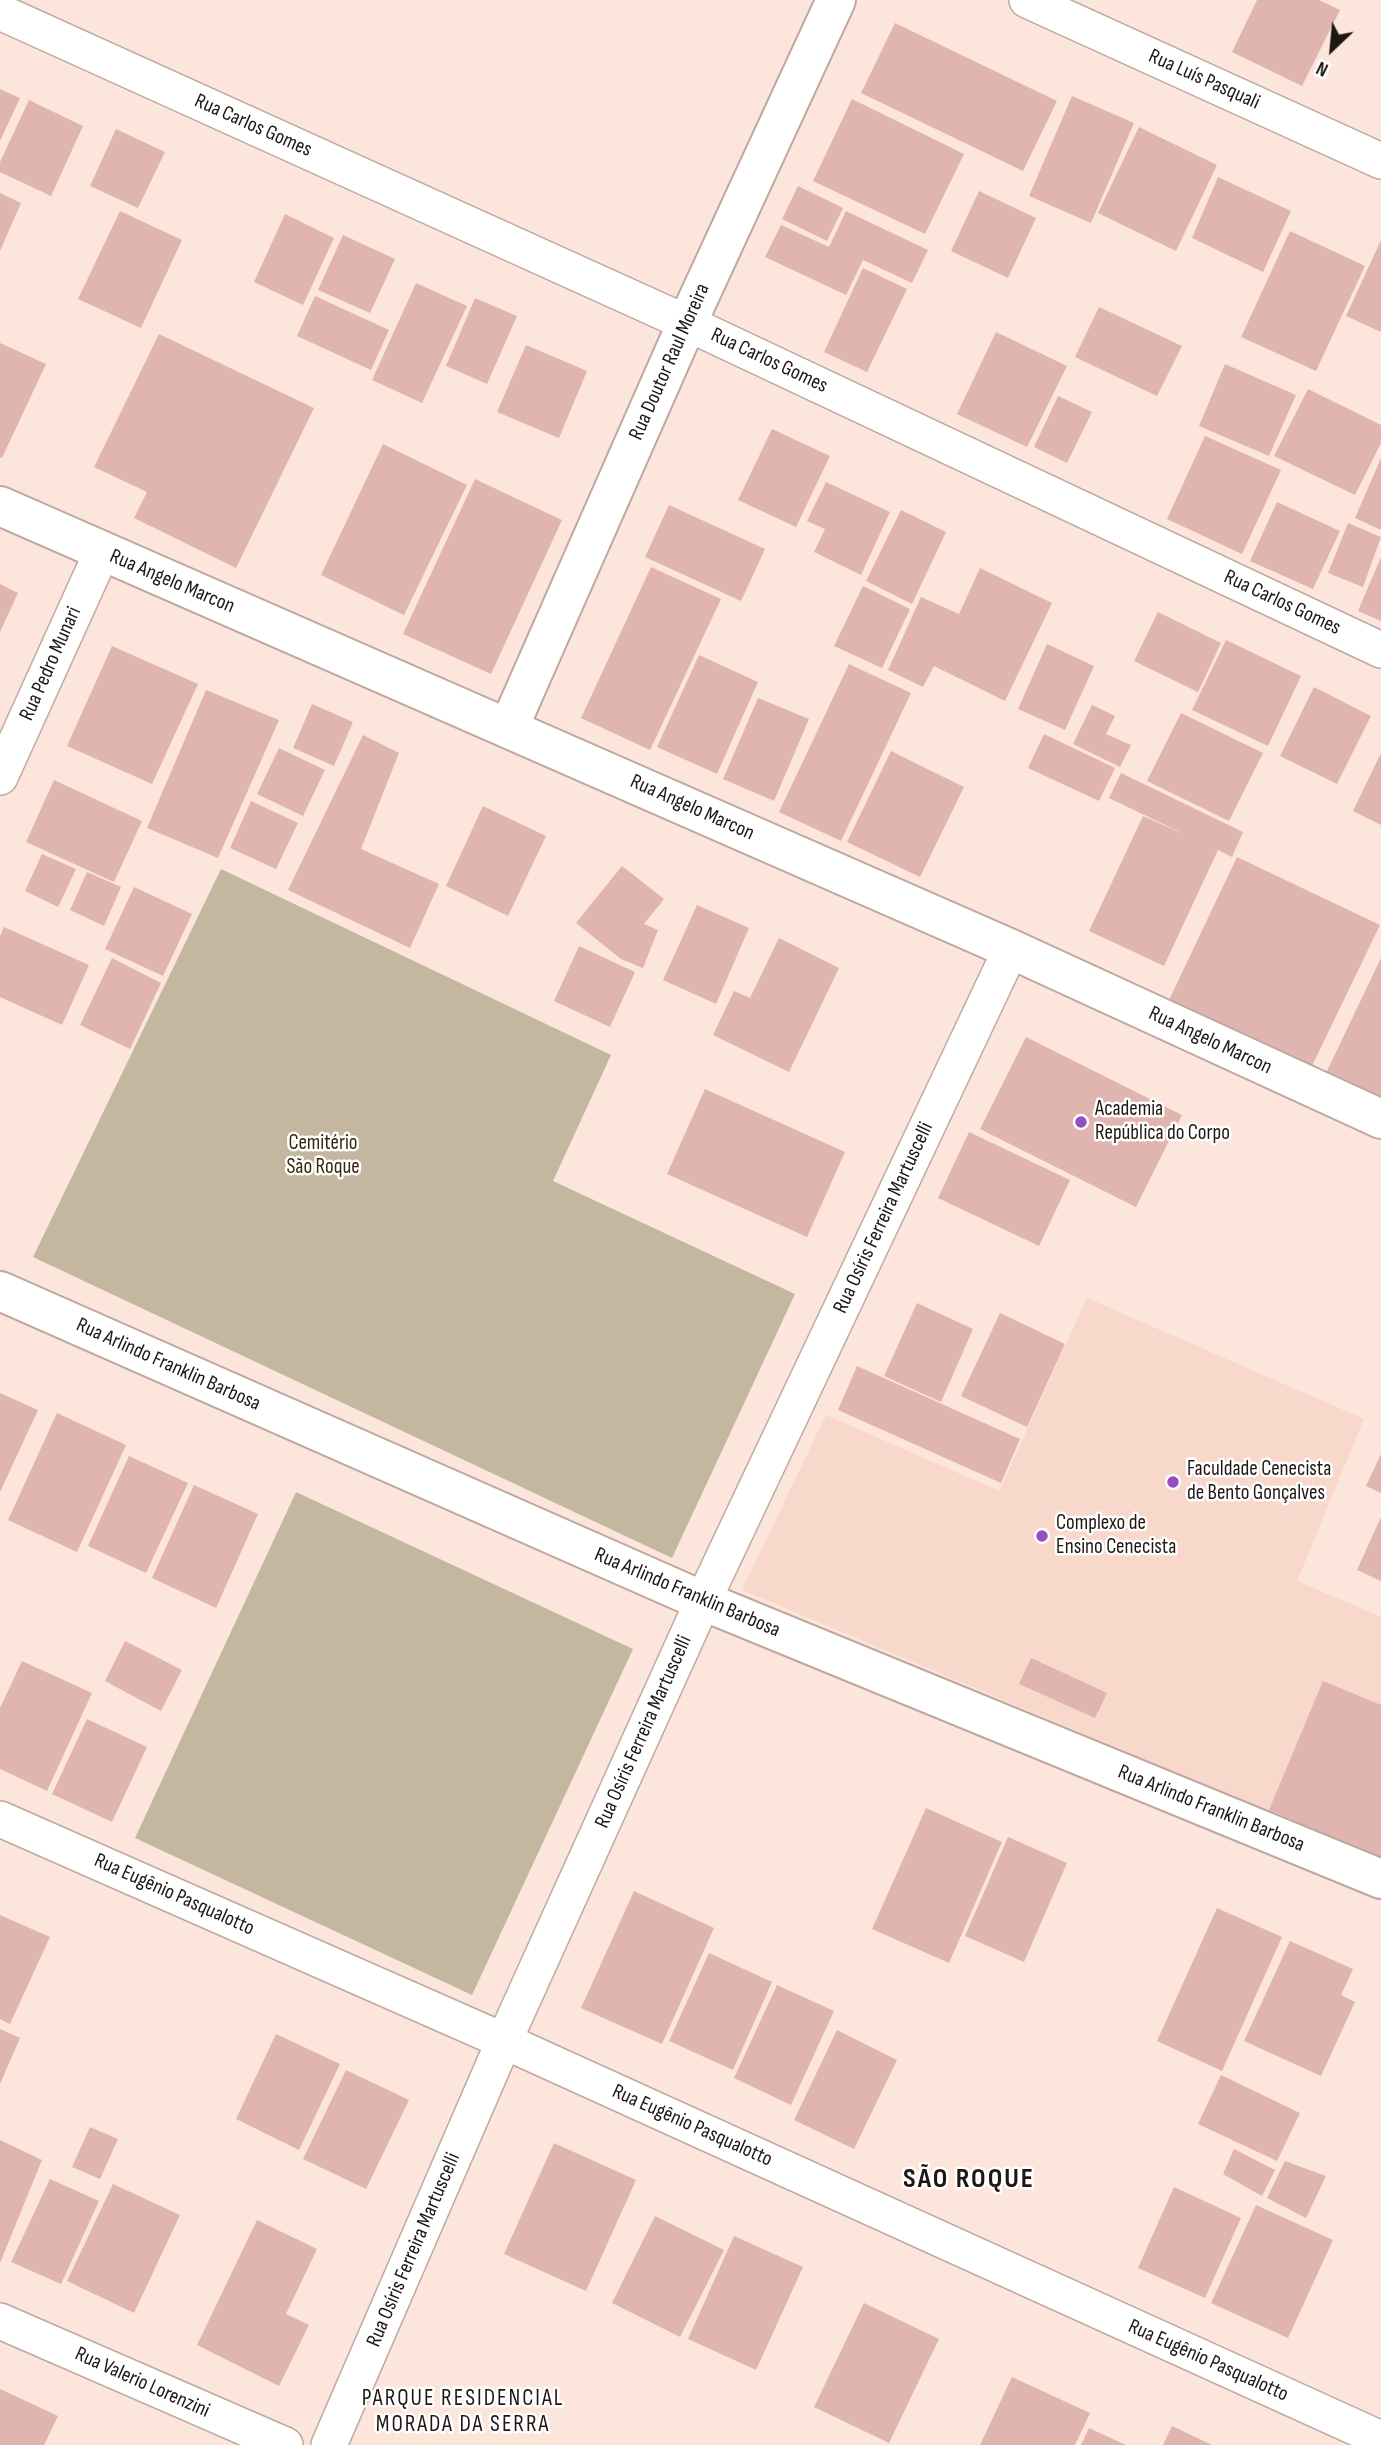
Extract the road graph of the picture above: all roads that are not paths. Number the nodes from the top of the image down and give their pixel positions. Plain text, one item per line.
1 (836, 0) edge
2 (1027, 0) edge
3 (0, 12) edge
4 (1381, 161) edge
5 (687, 323) junction
6 (0, 506) edge
7 (102, 552) junction
8 (1381, 650) edge
9 (509, 727) junction
10 (0, 776) edge
11 (1011, 949) junction
12 (1381, 1119) edge
13 (0, 1291) edge
14 (703, 1601) junction
15 (0, 1819) edge
16 (1381, 1879) edge
17 (504, 2041) junction
18 (0, 2321) edge
19 (1381, 2439) edge
20 (285, 2445) edge
21 (329, 2445) edge

1 - 5 street, Rua Doutor Raul Moreira
2 - 4 street, Rua Luís Pasquali
3 - 5 street, Rua Carlos Gomes
5 - 8 street, Rua Carlos Gomes
5 - 9 street, Rua Doutor Raul Moreira
6 - 7 street, Rua Angelo Marcon
7 - 9 street, Rua Angelo Marcon
7 - 10 street, Rua Pedro Munari
9 - 11 street, Rua Angelo Marcon
11 - 12 street, Rua Angelo Marcon
11 - 14 street, Rua Osíris Ferreira Martuscelli
13 - 14 street, Rua Arlindo Franklin Barbosa
14 - 16 street, Rua Arlindo Franklin Barbosa
14 - 17 street, Rua Osíris Ferreira Martuscelli
15 - 17 street, Rua Eugênio Pasqualotto
17 - 19 street, Rua Eugênio Pasqualotto
17 - 21 street, Rua Osíris Ferreira Martuscelli
18 - 20 street, Rua Valerio Lorenzini

